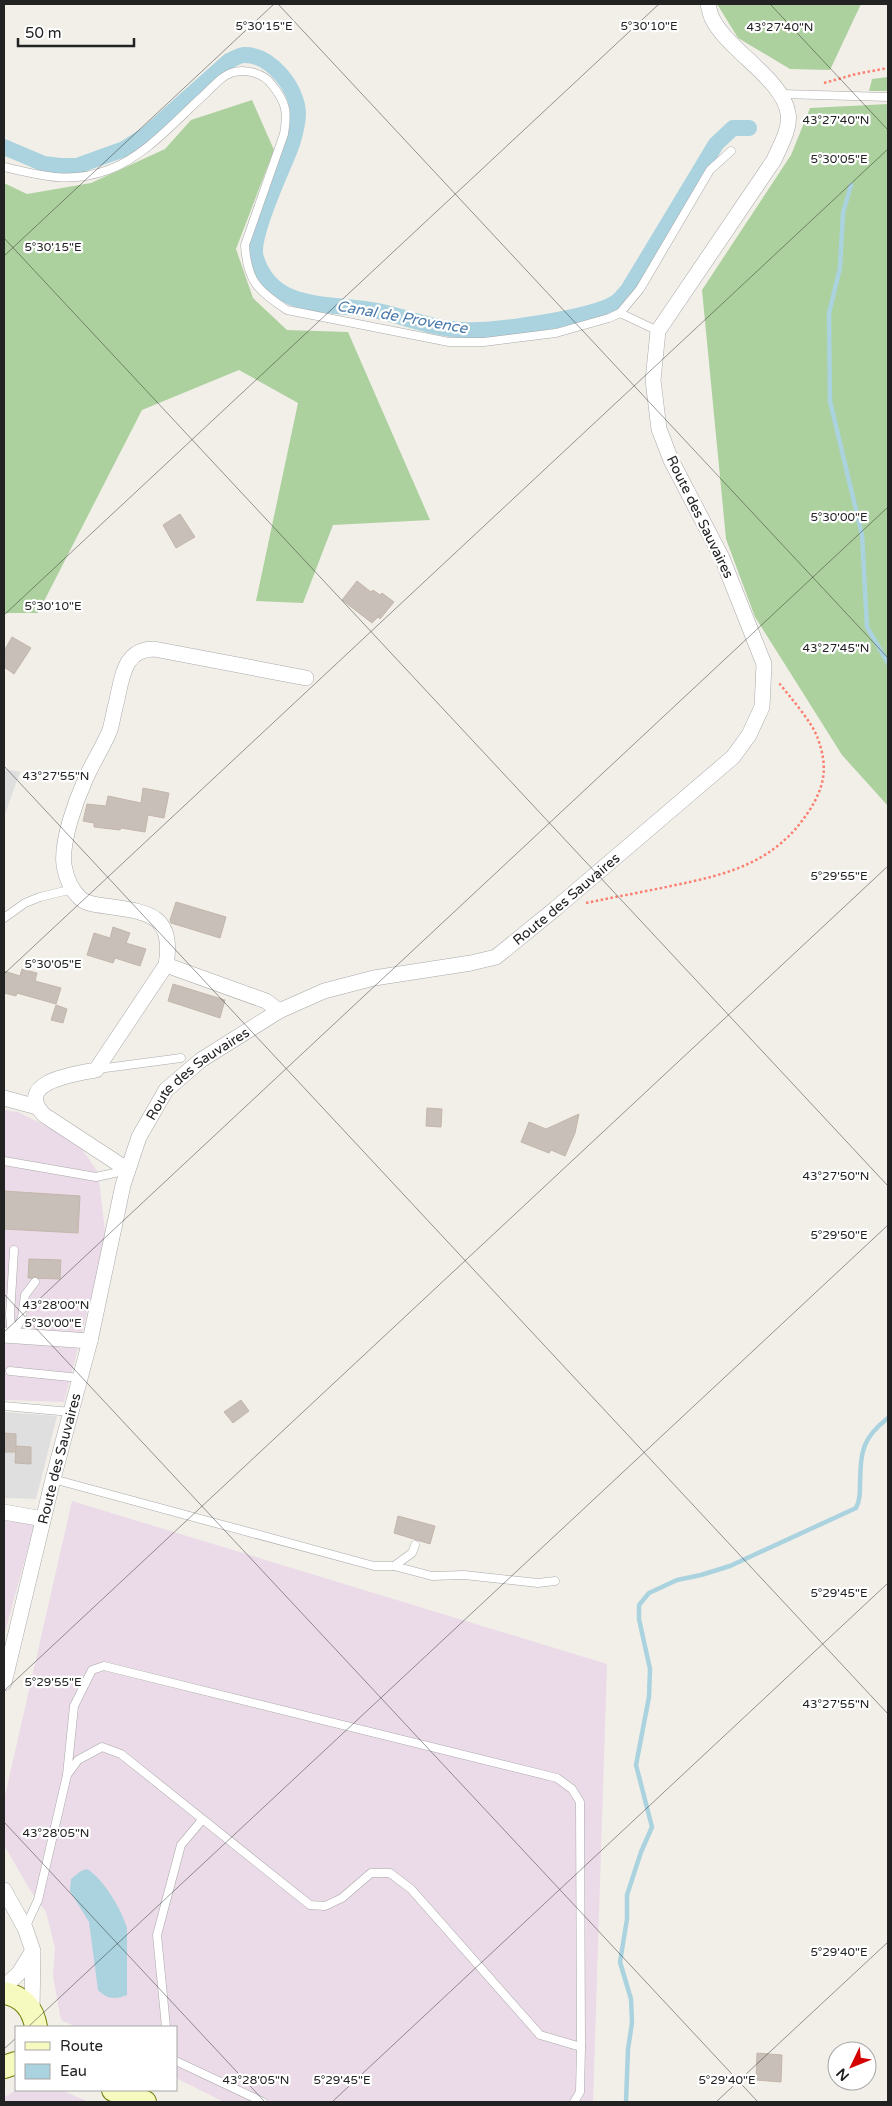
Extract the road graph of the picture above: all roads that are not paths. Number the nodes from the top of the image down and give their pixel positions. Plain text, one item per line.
1 (708, 4) edge
2 (782, 94) junction
3 (888, 97) edge
4 (731, 151) dead end
5 (4, 167) edge
6 (620, 313) junction
7 (658, 331) junction
8 (306, 678) dead end
9 (73, 890) junction
10 (4, 918) edge
11 (166, 965) junction
12 (279, 1011) junction
13 (181, 1058) dead end
14 (96, 1070) junction
15 (4, 1098) edge
16 (37, 1107) junction
17 (4, 1161) edge
18 (128, 1170) junction
19 (14, 1250) dead end
20 (35, 1282) dead end
21 (8, 1335) edge
22 (90, 1341) junction
23 (10, 1371) dead end
24 (80, 1378) junction
25 (4, 1406) edge
26 (71, 1412) junction
27 (53, 1479) junction
28 (4, 1512) edge
29 (43, 1519) junction
30 (415, 1545) dead end
31 (394, 1566) junction
32 (555, 1581) dead end
33 (4, 1683) edge
34 (67, 1775) junction
35 (202, 1820) junction
36 (4, 1890) edge
37 (25, 1928) junction
38 (33, 1951) junction
39 (4, 1987) edge
40 (4, 1993) edge
41 (36, 2021) edge
42 (166, 2026) edge
43 (581, 2047) junction
44 (178, 2062) edge
45 (116, 2091) edge
46 (142, 2091) edge
47 (145, 2102) edge
48 (163, 2102) edge
49 (263, 2102) edge
50 (574, 2102) edge

1 - 2 street, Route des Sauvaires
2 - 3 lane
2 - 7 street, Route des Sauvaires
4 - 6 lane
5 - 6 lane
6 - 7 lane
7 - 12 street, Route des Sauvaires
8 - 9 street
9 - 10 lane
9 - 11 street
11 - 12 street
11 - 14 street
12 - 18 street, Route des Sauvaires
13 - 14 lane
14 - 16 street
15 - 16 street
16 - 18 street
17 - 18 lane
18 - 22 street, Route des Sauvaires
19 - 21 lane
20 - 21 lane
21 - 22 street
22 - 24 street, Route des Sauvaires
23 - 24 lane
24 - 26 street, Route des Sauvaires
25 - 26 lane
26 - 27 street, Route des Sauvaires
27 - 29 street, Route des Sauvaires
27 - 31 lane
28 - 29 street
29 - 33 street, Route des Sauvaires
30 - 31 lane
31 - 32 lane
34 - 35 lane
34 - 37 lane
34 - 43 lane
35 - 42 lane
35 - 43 lane
36 - 37 street
37 - 38 street
38 - 39 street
38 - 41 street
40 - 41 main road
43 - 50 lane
44 - 49 lane
45 - 47 main road
46 - 48 main road

